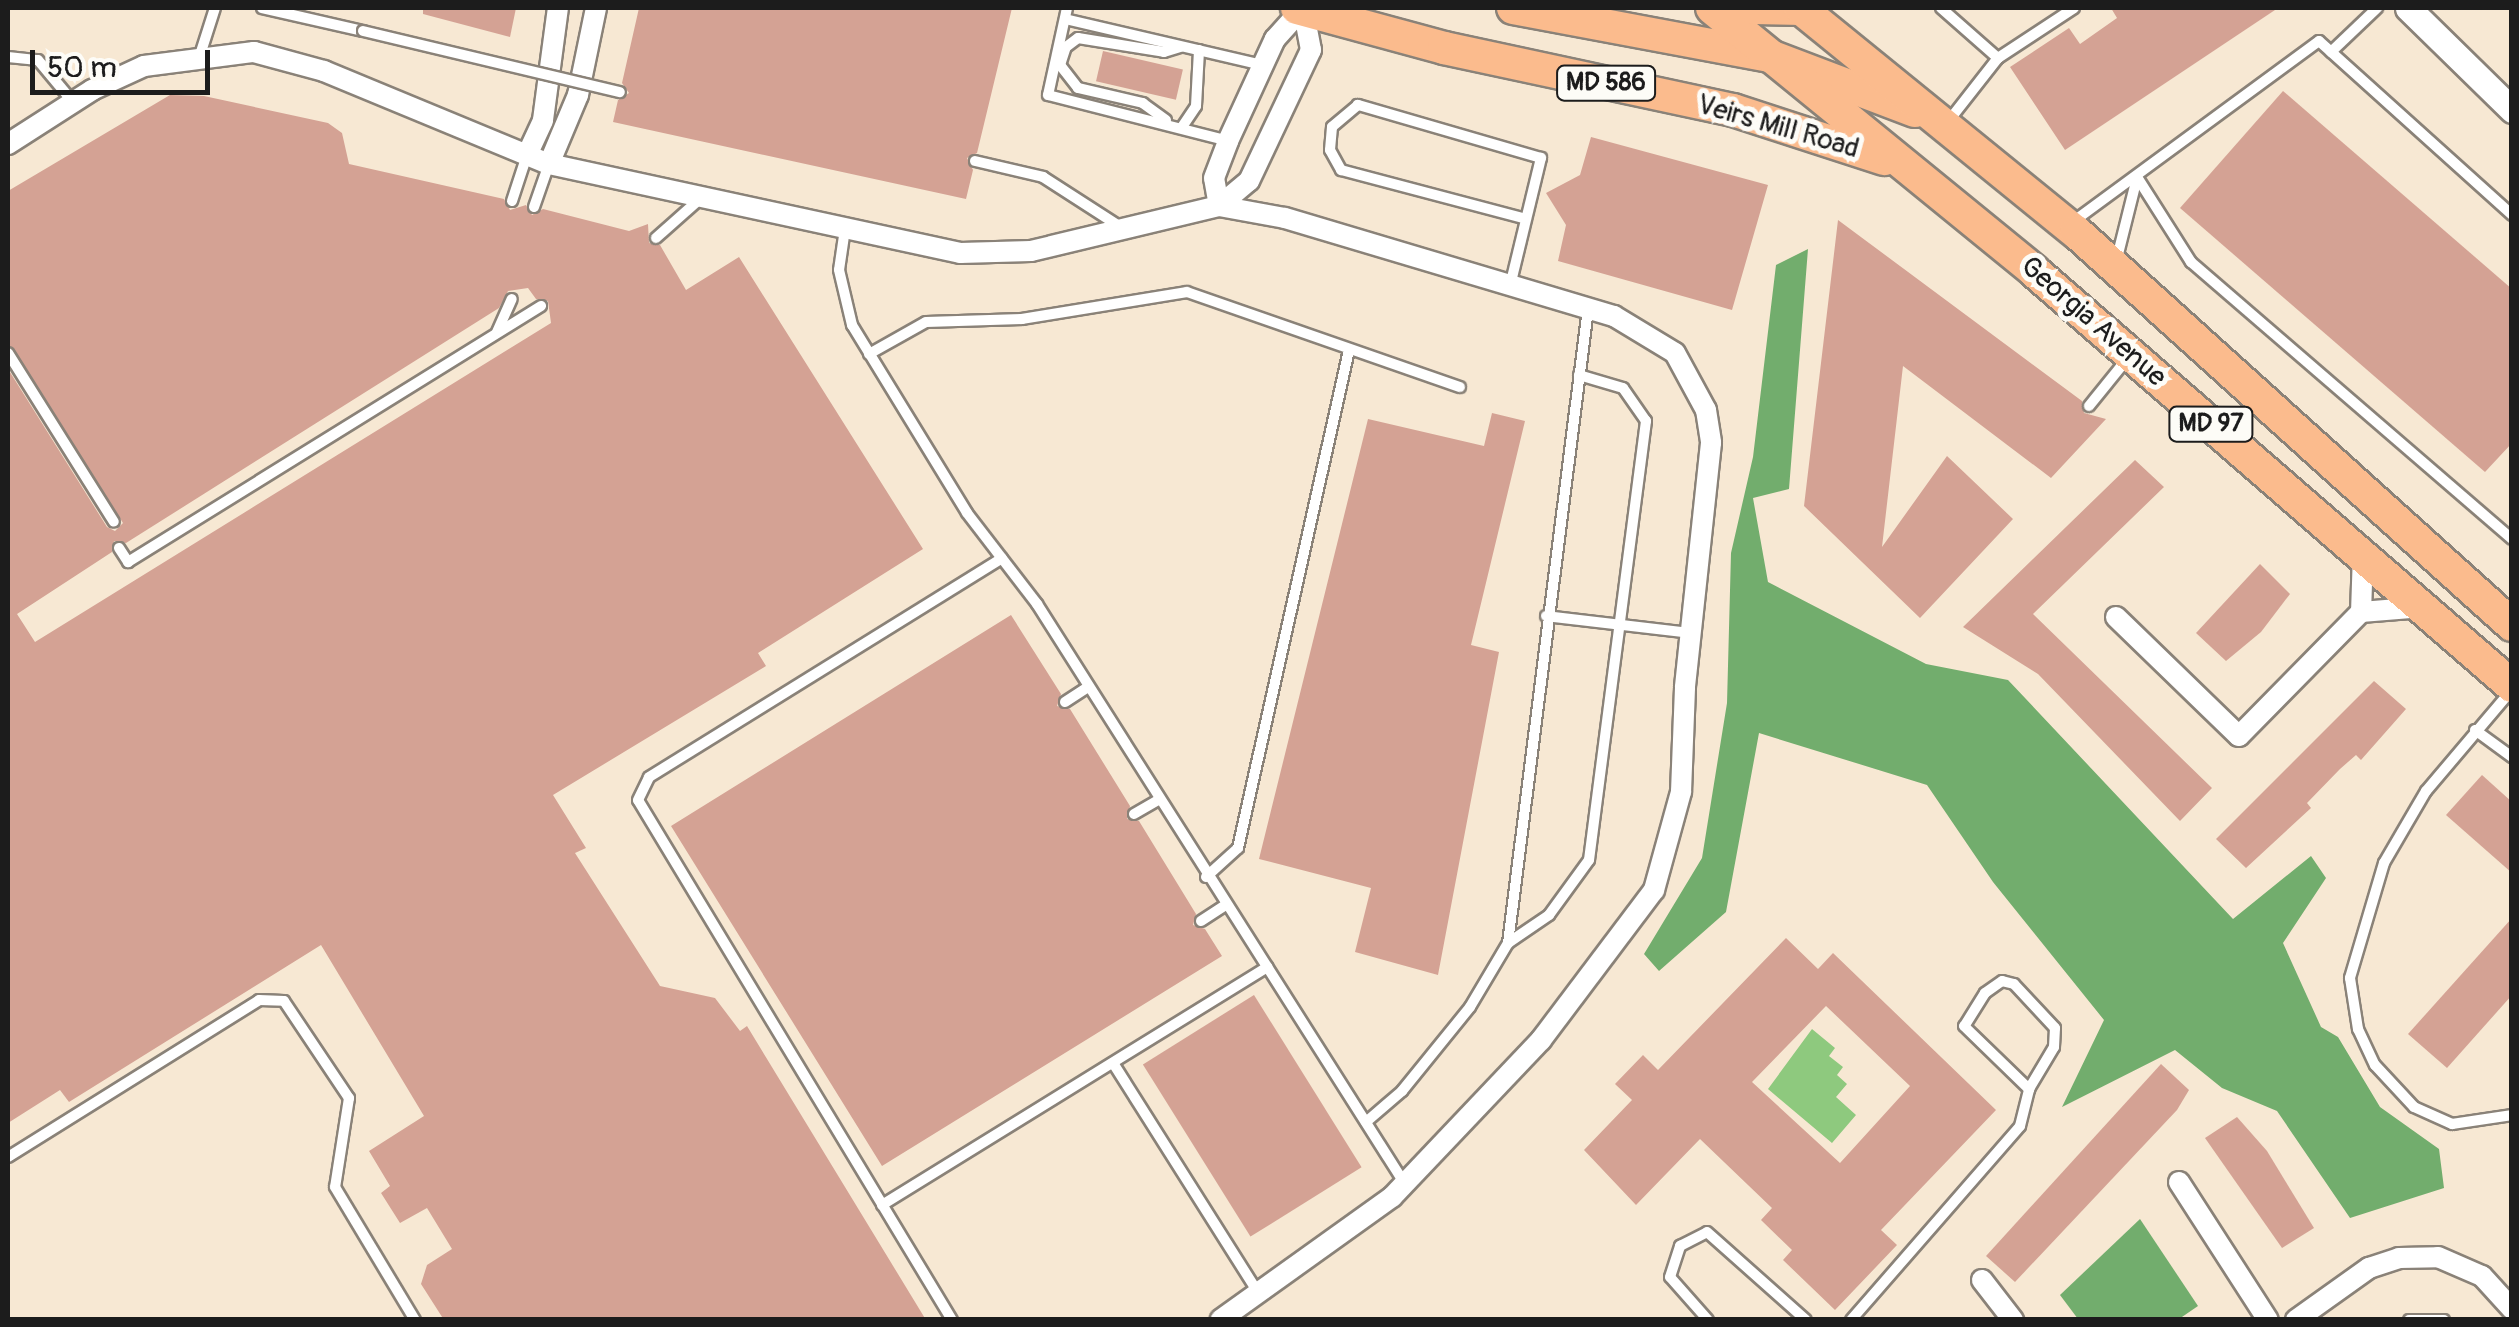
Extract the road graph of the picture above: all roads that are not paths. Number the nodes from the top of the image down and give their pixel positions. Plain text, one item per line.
1 (215, 8) edge
2 (262, 8) edge
3 (558, 8) edge
4 (596, 8) edge
5 (1301, 8) edge
6 (1514, 8) edge
7 (1712, 8) edge
8 (1754, 8) edge
9 (1802, 8) edge
10 (1941, 8) edge
11 (2074, 8) edge
12 (2377, 8) edge
13 (2408, 8) edge
14 (1066, 13) edge
15 (1180, 47) junction
16 (1199, 50) junction
17 (2330, 52) junction
18 (200, 56) junction
19 (1770, 56) junction
20 (8, 57) edge
21 (1998, 58) junction
22 (1262, 65) junction
23 (620, 92) dead end
24 (73, 102) junction
25 (2512, 110) edge
26 (1947, 124) junction
27 (1176, 125) junction
28 (1228, 141) junction
29 (8, 144) edge
30 (527, 155) junction
31 (975, 161) dead end
32 (548, 164) junction
33 (1907, 167) junction
34 (2137, 177) junction
35 (702, 196) junction
36 (512, 201) dead end
37 (1220, 206) junction
38 (534, 207) dead end
39 (2512, 215) edge
40 (1526, 219) junction
41 (2068, 225) junction
42 (1120, 227) junction
43 (846, 228) junction
44 (656, 238) dead end
45 (2114, 266) junction
46 (1509, 287) junction
47 (512, 299) dead end
48 (541, 306) dead end
49 (1588, 309) junction
50 (497, 333) junction
51 (1350, 350) junction
52 (8, 353) edge
53 (870, 354) junction
54 (2131, 355) junction
55 (1579, 375) junction
56 (1460, 387) dead end
57 (2089, 406) dead end
58 (114, 522) dead end
59 (2512, 539) edge
60 (118, 548) dead end
61 (2363, 553) junction
62 (1002, 558) junction
63 (2423, 607) junction
64 (2362, 612) junction
65 (1546, 616) junction
66 (2116, 617) dead end
67 (1619, 625) junction
68 (2512, 625) edge
69 (1691, 633) junction
70 (1088, 687) junction
71 (2512, 688) edge
72 (1065, 702) dead end
73 (2475, 730) junction
74 (2512, 757) edge
75 (1158, 800) junction
76 (1134, 814) dead end
77 (1206, 877) junction
78 (1224, 906) junction
79 (1200, 921) dead end
80 (1508, 943) junction
81 (1267, 968) junction
82 (1113, 1063) junction
83 (2029, 1089) junction
84 (2512, 1115) edge
85 (1366, 1122) junction
86 (8, 1157) edge
87 (2179, 1182) dead end
88 (1404, 1184) junction
89 (882, 1205) junction
90 (1982, 1280) dead end
91 (1258, 1293) junction
92 (2512, 1308) edge
93 (415, 1320) edge
94 (952, 1320) edge
95 (1220, 1320) edge
96 (1708, 1320) edge
97 (1806, 1320) edge
98 (1851, 1320) edge
99 (2013, 1320) edge
100 (2268, 1320) edge
101 (2296, 1320) edge
102 (2409, 1320) edge
103 (2444, 1320) edge

1 - 18 lane
2 - 23 lane, bridge
3 - 30 street
4 - 32 street
5 - 22 street
5 - 33 main road, Veirs Mill Road / MD 586
5 - 37 street
6 - 19 main road, Veirs Mill Road / MD 586
7 - 19 main road, Georgia Avenue / MD 97
8 - 9 main road
9 - 26 main road, Georgia Avenue / MD 97
10 - 21 lane
11 - 21 lane
12 - 17 lane
13 - 25 street
14 - 15 lane
14 - 27 lane
15 - 16 lane
15 - 27 lane
16 - 22 lane
16 - 27 lane
17 - 34 lane
17 - 39 lane
18 - 24 street
18 - 30 street
19 - 26 main road, Veirs Mill Road / MD 586
19 - 33 main road, Georgia Avenue / MD 97
20 - 24 lane
21 - 26 lane
22 - 28 street
24 - 29 street
26 - 41 main road, Georgia Avenue / MD 97
27 - 28 lane
28 - 37 street
30 - 32 street
30 - 36 lane
31 - 42 lane
32 - 35 street
32 - 38 lane
33 - 54 main road, Georgia Avenue / MD 97
34 - 41 lane
34 - 45 lane
34 - 59 lane
35 - 43 street
35 - 44 lane
37 - 42 street
37 - 46 street
40 - 40 lane
40 - 46 lane
41 - 45 main road, Georgia Avenue / MD 97
42 - 43 street
43 - 53 lane
45 - 68 main road, Georgia Avenue / MD 97
46 - 49 street
47 - 50 lane
48 - 50 lane
49 - 55 lane
49 - 69 street
50 - 60 lane
51 - 53 lane
51 - 56 lane
51 - 77 lane
52 - 58 lane
53 - 62 lane
54 - 57 lane
54 - 61 main road, Georgia Avenue / MD 97
55 - 65 lane
55 - 67 lane
61 - 63 main road, Georgia Avenue / MD 97
61 - 64 street
62 - 70 lane
62 - 89 lane
63 - 64 street
63 - 71 main road, Georgia Avenue / MD 97
64 - 66 street
65 - 67 lane
65 - 80 lane
67 - 69 lane
67 - 80 lane
69 - 88 street
70 - 72 lane
70 - 75 lane
71 - 73 lane
73 - 74 lane
73 - 84 lane
75 - 76 lane
75 - 77 lane
77 - 78 lane
78 - 79 lane
78 - 81 lane
80 - 85 lane
81 - 82 lane
81 - 85 lane
82 - 89 lane
82 - 91 lane
83 - 83 lane
83 - 98 lane
85 - 88 lane
86 - 93 lane
87 - 100 street
88 - 91 street
89 - 94 lane
90 - 99 street
91 - 95 street
92 - 101 street
96 - 97 lane
102 - 103 lane

